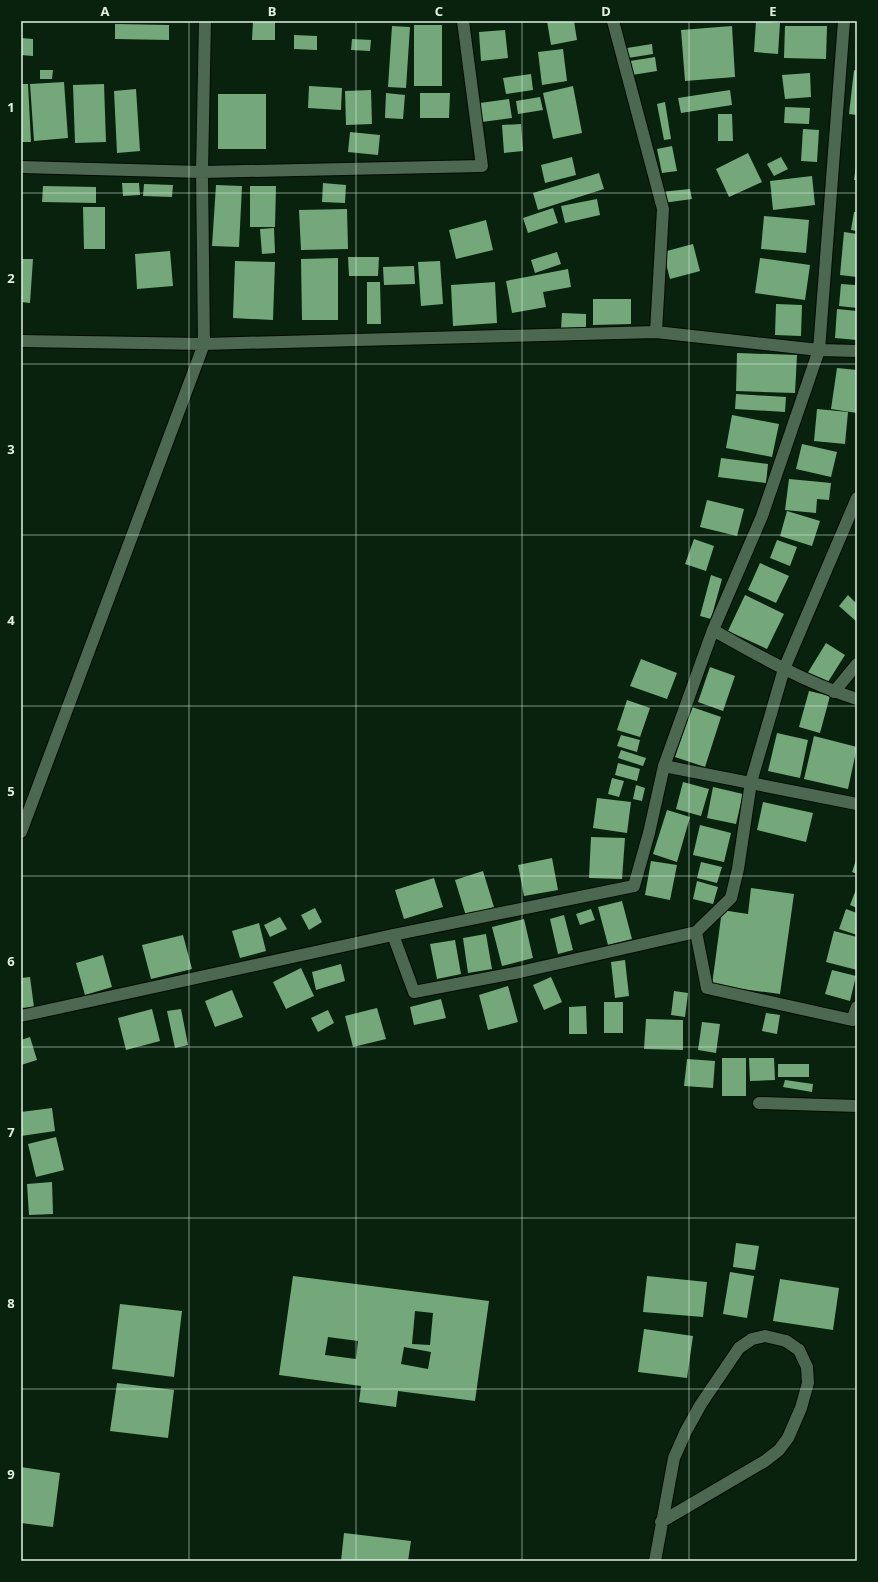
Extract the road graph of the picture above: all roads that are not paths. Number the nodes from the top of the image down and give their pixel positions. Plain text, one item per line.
1 (205, 21) edge
2 (463, 21) edge
3 (613, 21) edge
4 (844, 21) edge
5 (21, 167) edge
6 (202, 172) junction
7 (656, 332) junction
8 (21, 341) edge
9 (204, 344) junction
10 (819, 350) junction
11 (857, 351) edge
12 (857, 498) edge
13 (713, 630) junction
14 (857, 664) edge
15 (784, 669) junction
16 (834, 692) junction
17 (857, 699) edge
18 (664, 766) junction
19 (751, 782) junction
20 (857, 804) edge
21 (21, 832) edge
22 (696, 932) junction
23 (393, 934) junction
24 (857, 1007) edge
25 (21, 1016) edge
26 (854, 1021) edge
27 (759, 1103) dead end
28 (857, 1106) edge
29 (662, 1522) junction
30 (655, 1561) edge

1 - 6 street
2 - 6 street
3 - 7 street
4 - 10 street
5 - 6 street
6 - 9 street
7 - 9 street
7 - 10 street
8 - 9 street
9 - 21 street
10 - 11 street
10 - 13 street
12 - 15 street
13 - 15 street
13 - 18 street
14 - 16 street
15 - 16 street
15 - 19 street
16 - 17 street
18 - 19 street
18 - 23 street
19 - 20 street
19 - 22 street
22 - 23 street
22 - 26 street
23 - 25 street
24 - 26 street
27 - 28 street
29 - 29 street
29 - 30 street

